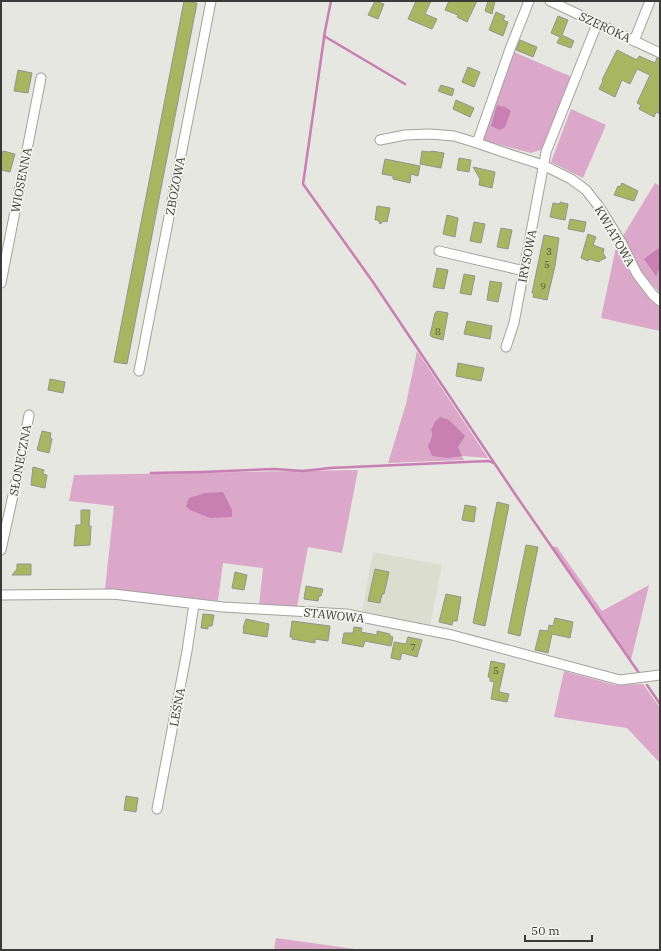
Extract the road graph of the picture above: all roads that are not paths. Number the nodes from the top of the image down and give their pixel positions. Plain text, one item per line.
1 (211, 1) edge
2 (529, 1) edge
3 (550, 1) edge
4 (650, 1) edge
5 (597, 24) junction
6 (634, 41) junction
7 (660, 53) edge
8 (41, 78) dead end
9 (380, 140) dead end
10 (477, 143) junction
11 (543, 165) junction
12 (439, 251) dead end
13 (524, 271) junction
14 (1, 282) edge
15 (660, 301) edge
16 (506, 347) dead end
17 (138, 371) dead end
18 (29, 415) dead end
19 (1, 550) edge
20 (1, 595) edge
21 (194, 604) junction
22 (660, 675) edge
23 (157, 809) dead end

1 - 17 street, ZBOŻOWA
2 - 10 street
3 - 5 street, SZEROKA
4 - 6 street
5 - 6 street, SZEROKA
5 - 11 street
6 - 7 street, SZEROKA
8 - 14 street, WIOSENNA
9 - 10 street, KWIATOWA
10 - 11 street, KWIATOWA
11 - 13 street, IRYSOWA
11 - 15 street, KWIATOWA
12 - 13 street
13 - 16 street, IRYSOWA
18 - 19 street, SŁONECZNA
20 - 21 street, STAWOWA
21 - 22 street, STAWOWA
21 - 23 street, LEŚNA

